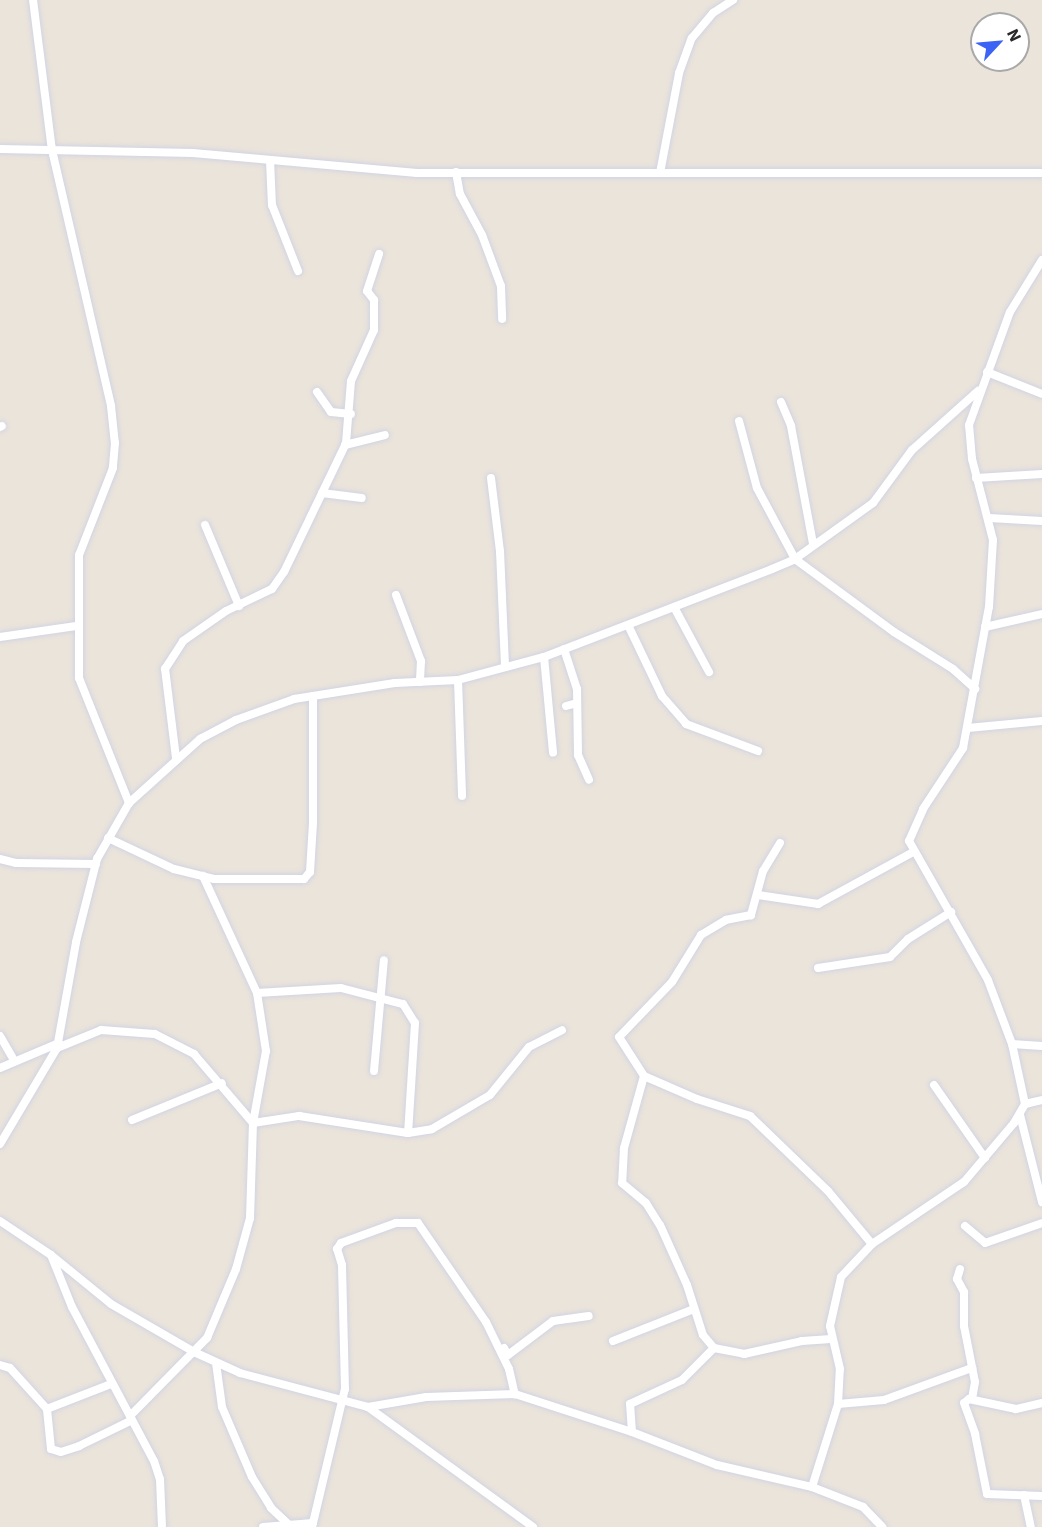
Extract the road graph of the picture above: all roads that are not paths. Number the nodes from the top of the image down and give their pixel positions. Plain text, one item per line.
1 (33, 0) edge
2 (733, 0) edge
3 (0, 149) edge
4 (52, 150) junction
5 (270, 160) junction
6 (456, 172) junction
7 (660, 173) junction
8 (1042, 173) edge
9 (379, 254) dead end
10 (1042, 260) edge
11 (298, 271) dead end
12 (502, 319) dead end
13 (987, 372) junction
14 (979, 390) junction
15 (317, 392) dead end
16 (1042, 394) edge
17 (782, 402) dead end
18 (351, 414) junction
19 (740, 421) dead end
20 (385, 435) dead end
21 (345, 445) junction
22 (1042, 474) edge
23 (491, 477) dead end
24 (976, 478) junction
25 (322, 493) junction
26 (362, 498) dead end
27 (989, 518) junction
28 (1042, 521) edge
29 (205, 525) dead end
30 (813, 544) junction
31 (795, 559) junction
32 (396, 595) dead end
33 (239, 606) junction
34 (674, 607) junction
35 (1042, 614) edge
36 (628, 625) junction
37 (76, 626) junction
38 (985, 627) junction
39 (0, 637) edge
40 (564, 649) junction
41 (544, 657) junction
42 (505, 667) junction
43 (709, 672) dead end
44 (458, 680) junction
45 (420, 682) junction
46 (975, 689) junction
47 (313, 696) junction
48 (577, 703) junction
49 (566, 706) dead end
50 (1042, 721) edge
51 (968, 728) junction
52 (758, 751) dead end
53 (554, 753) dead end
54 (176, 758) junction
55 (589, 780) dead end
56 (462, 796) dead end
57 (129, 803) junction
58 (108, 838) junction
59 (780, 843) dead end
60 (913, 852) junction
61 (0, 859) edge
62 (96, 864) junction
63 (203, 876) junction
64 (758, 895) junction
65 (951, 912) junction
66 (384, 960) dead end
67 (818, 968) dead end
68 (257, 993) junction
69 (380, 995) junction
70 (562, 1030) dead end
71 (0, 1036) edge
72 (1012, 1044) junction
73 (58, 1046) junction
74 (1042, 1046) edge
75 (14, 1060) junction
76 (0, 1068) edge
77 (374, 1071) dead end
78 (644, 1076) junction
79 (222, 1083) junction
80 (934, 1085) dead end
81 (1042, 1100) edge
82 (1024, 1104) junction
83 (1020, 1115) junction
84 (132, 1120) dead end
85 (253, 1123) junction
86 (408, 1133) junction
87 (0, 1144) edge
88 (985, 1158) junction
89 (1042, 1202) edge
90 (0, 1221) edge
91 (1042, 1223) edge
92 (965, 1226) dead end
93 (872, 1244) junction
94 (51, 1255) junction
95 (960, 1269) dead end
96 (694, 1309) junction
97 (589, 1316) dead end
98 (831, 1339) junction
99 (613, 1341) dead end
100 (496, 1342) junction
101 (714, 1348) junction
102 (194, 1352) junction
103 (216, 1363) junction
104 (0, 1365) edge
105 (972, 1368) junction
106 (111, 1384) junction
107 (515, 1394) junction
108 (972, 1399) junction
109 (344, 1400) junction
110 (1042, 1403) edge
111 (838, 1404) junction
112 (369, 1407) junction
113 (47, 1409) junction
114 (131, 1418) junction
115 (632, 1432) junction
116 (812, 1487) junction
117 (1024, 1495) junction
118 (1042, 1496) edge
119 (288, 1524) junction
120 (313, 1525) edge
121 (162, 1527) edge
122 (263, 1527) edge
123 (533, 1527) edge
124 (882, 1527) edge
125 (1031, 1527) edge

1 - 4 street
2 - 7 street
3 - 4 street
4 - 5 street
4 - 37 street
5 - 6 street
5 - 11 street
6 - 7 street
6 - 12 street
7 - 8 street
9 - 18 street
10 - 13 street
13 - 14 street
13 - 16 street
14 - 24 street
14 - 30 street
15 - 18 street
17 - 30 street
18 - 21 street
19 - 31 street
20 - 21 street
21 - 25 street
22 - 24 street
23 - 42 street
24 - 27 street
25 - 26 street
25 - 33 street
27 - 28 street
27 - 38 street
29 - 33 street
30 - 31 street
31 - 34 street
31 - 46 street
32 - 45 street
33 - 54 street
34 - 36 street
34 - 43 street
35 - 38 street
36 - 40 street
36 - 52 street
37 - 39 street
37 - 57 street
38 - 46 street
40 - 41 street
40 - 48 street
41 - 42 street
41 - 53 street
42 - 44 street
44 - 45 street
44 - 56 street
45 - 47 street
46 - 51 street
47 - 54 street
47 - 63 street
48 - 49 street
48 - 55 street
50 - 51 street
51 - 60 street
54 - 57 street
57 - 58 street
58 - 62 street
58 - 63 street
59 - 64 street
60 - 64 street
60 - 65 street
61 - 62 street
62 - 73 street
63 - 68 street
64 - 78 street
65 - 67 street
65 - 72 street
66 - 69 street
68 - 69 street
68 - 85 street
69 - 77 street
69 - 86 street
70 - 86 street
71 - 75 street
72 - 74 street
72 - 82 street
73 - 75 street
73 - 79 street
73 - 87 street
75 - 76 street
78 - 93 street
78 - 96 street
79 - 84 street
79 - 85 street
80 - 88 street
81 - 82 street
82 - 83 street
83 - 88 street
83 - 89 street
85 - 86 street
85 - 102 street
88 - 93 street
90 - 94 street
91 - 92 street
93 - 98 street
94 - 102 street
94 - 106 street
95 - 105 street
96 - 99 street
96 - 101 street
97 - 100 street
98 - 101 street
98 - 111 street
100 - 107 street
100 - 109 street
101 - 115 street
102 - 103 street
102 - 114 street
103 - 109 street
103 - 119 street
104 - 113 street
105 - 108 street
105 - 111 street
106 - 113 street
106 - 114 street
107 - 112 street
107 - 115 street
108 - 110 street
108 - 117 street
109 - 112 street
109 - 120 street
111 - 116 street
112 - 123 street
113 - 114 street
114 - 121 street
115 - 116 street
116 - 124 street
117 - 118 street
117 - 125 street
119 - 120 street
119 - 122 street

